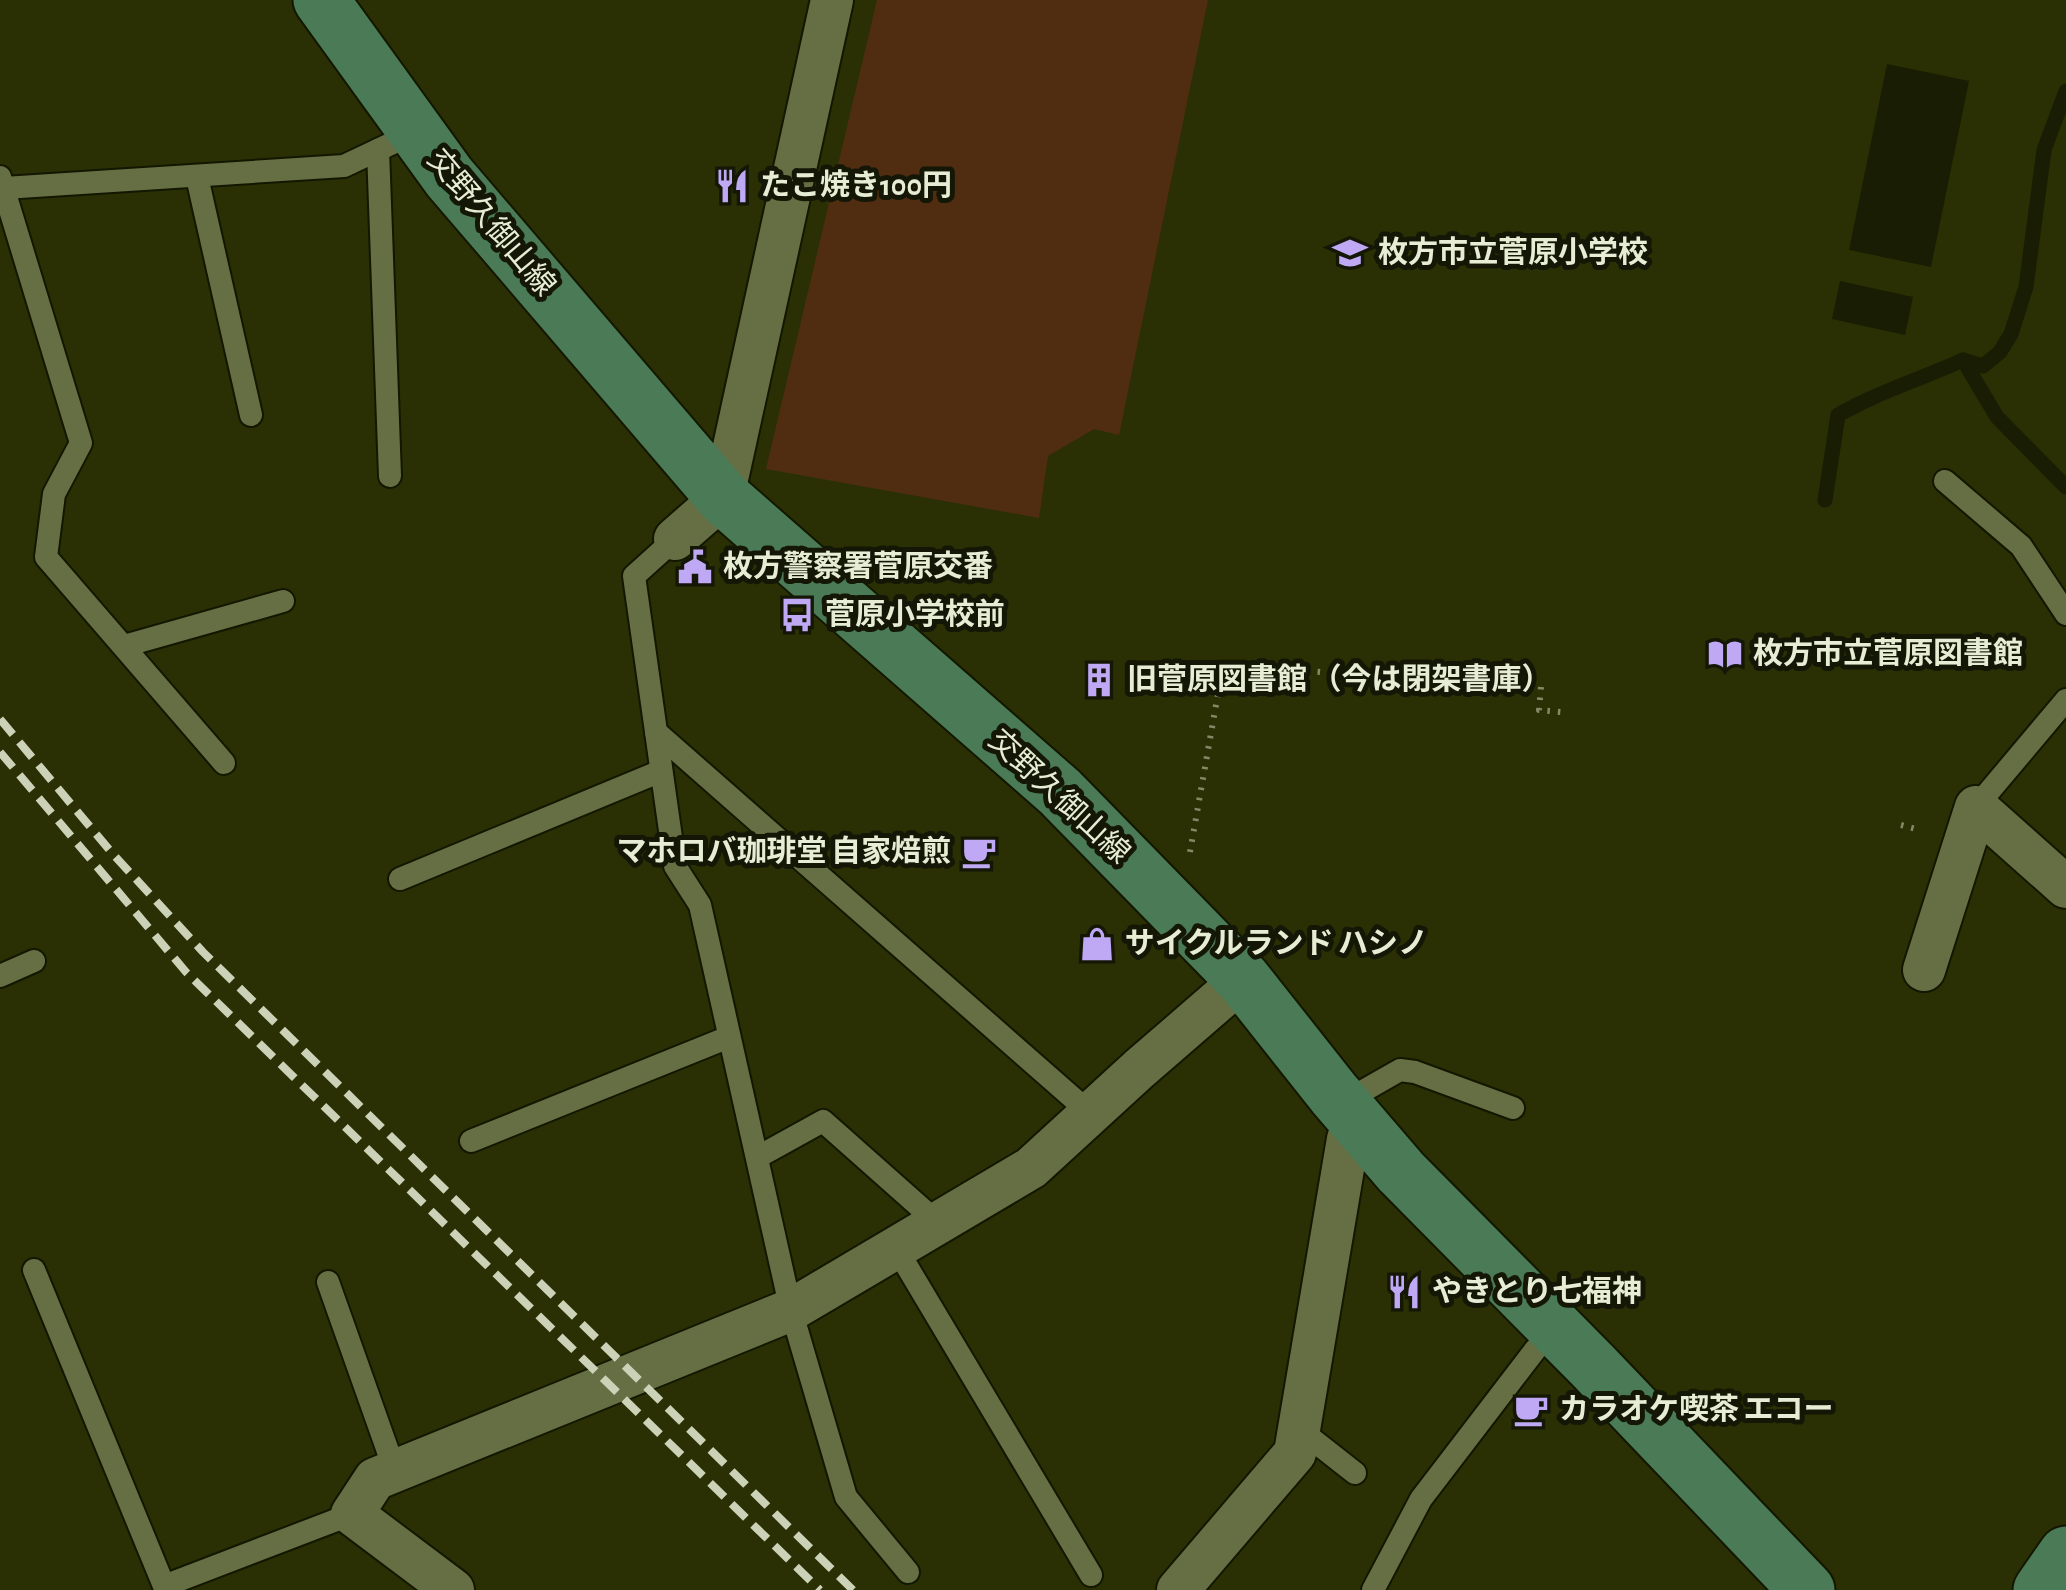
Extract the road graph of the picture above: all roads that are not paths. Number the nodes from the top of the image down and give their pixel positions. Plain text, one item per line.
1 (321, 0) edge
2 (832, 0) edge
3 (397, 141) junction
4 (197, 177) junction
5 (2, 182) edge
6 (251, 415) dead end
7 (390, 476) dead end
8 (1945, 481) dead end
9 (723, 497) junction
10 (675, 539) joint
11 (284, 602) dead end
12 (2066, 614) edge
13 (124, 646) junction
14 (2066, 700) edge
15 (656, 732) junction
16 (224, 763) dead end
17 (661, 771) junction
18 (1976, 807) junction
19 (400, 878) dead end
20 (2066, 888) edge
21 (34, 961) dead end
22 (1924, 970) dead end
23 (0, 976) edge
24 (1243, 979) junction
25 (729, 1037) junction
26 (1512, 1108) dead end
27 (1349, 1111) junction
28 (1090, 1113) junction
29 (471, 1140) dead end
30 (758, 1157) junction
31 (938, 1222) junction
32 (896, 1248) junction
33 (34, 1270) dead end
34 (328, 1282) dead end
35 (791, 1310) junction
36 (1555, 1329) junction
37 (1299, 1428) junction
38 (395, 1471) junction
39 (1354, 1473) dead end
40 (352, 1514) junction
41 (2066, 1554) edge
42 (908, 1572) dead end
43 (1091, 1575) dead end
44 (453, 1590) edge
45 (1178, 1590) edge
46 (1373, 1590) edge
47 (1807, 1590) edge
48 (2041, 1590) edge

1 - 3 main road, 交野久御山線
2 - 9 street
3 - 4 lane
3 - 7 lane
3 - 9 main road, 交野久御山線
4 - 5 lane
4 - 6 lane
5 - 13 lane
8 - 12 lane
9 - 10 street
9 - 24 main road, 交野久御山線
10 - 15 lane
11 - 13 lane
13 - 16 lane
14 - 18 lane
15 - 17 lane
15 - 28 lane
17 - 19 lane
17 - 25 lane
18 - 20 street
18 - 22 street
21 - 23 lane
24 - 27 main road, 交野久御山線
24 - 28 street
25 - 29 lane
25 - 30 lane
26 - 27 lane
27 - 36 main road, 交野久御山線
27 - 37 street
28 - 31 street
30 - 31 lane
30 - 35 lane
31 - 32 street
32 - 35 street
32 - 43 lane
33 - 40 lane
34 - 38 lane
35 - 38 street
35 - 42 lane
36 - 46 lane
36 - 47 main road, 交野久御山線
37 - 39 lane
37 - 45 street
38 - 40 street
40 - 44 street
41 - 48 main road

